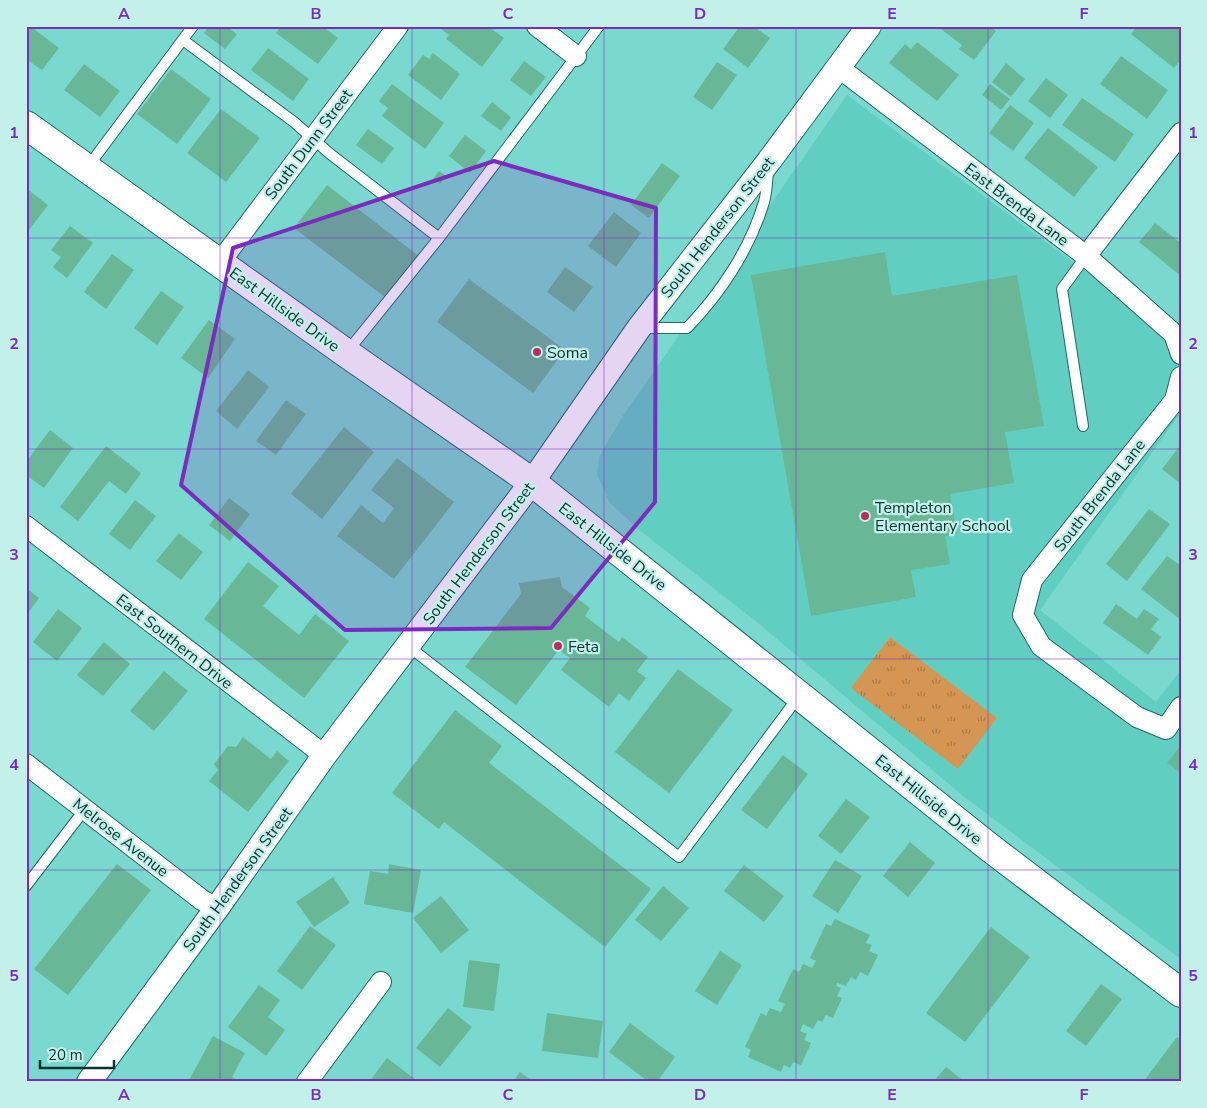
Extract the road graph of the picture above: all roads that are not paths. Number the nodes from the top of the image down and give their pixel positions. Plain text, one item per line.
1 (193, 26) edge
2 (398, 26) edge
3 (537, 26) edge
4 (599, 26) edge
5 (869, 26) edge
6 (183, 40) junction
7 (576, 56) junction
8 (838, 67) junction
9 (26, 124) edge
10 (1181, 133) edge
11 (312, 138) junction
12 (770, 161) junction
13 (87, 168) junction
14 (439, 238) junction
15 (1086, 256) junction
16 (220, 262) junction
17 (639, 328) junction
18 (346, 353) junction
19 (1181, 354) edge
20 (1181, 377) edge
21 (1084, 426) dead end
22 (532, 482) junction
23 (26, 526) edge
24 (408, 646) junction
25 (800, 695) junction
26 (1181, 707) edge
27 (324, 756) junction
28 (26, 764) edge
29 (85, 809) junction
30 (26, 886) edge
31 (217, 908) junction
32 (381, 982) dead end
33 (1181, 993) edge
34 (92, 1081) edge
35 (307, 1082) edge

1 - 6 lane
2 - 11 street, South Dunn Street
3 - 7 street
4 - 7 lane
5 - 8 street, South Henderson Street
6 - 11 lane
6 - 13 lane
7 - 14 lane
8 - 12 street, South Henderson Street
8 - 15 street, East Brenda Lane
9 - 13 main road, East Hillside Drive
10 - 15 street
11 - 14 lane
11 - 16 street, South Dunn Street
12 - 17 street, South Henderson Street
12 - 17 lane
13 - 16 main road, East Hillside Drive
14 - 18 lane
15 - 19 street, East Brenda Lane
15 - 21 lane
16 - 18 main road, East Hillside Drive
17 - 22 street, South Henderson Street
18 - 22 main road, East Hillside Drive
20 - 26 street, South Brenda Lane
22 - 24 street, South Henderson Street
22 - 25 main road, East Hillside Drive
23 - 27 street, East Southern Drive
24 - 25 lane
24 - 27 street, South Henderson Street
25 - 33 main road, East Hillside Drive
27 - 31 street, South Henderson Street
28 - 29 street, Melrose Avenue
29 - 30 lane
29 - 31 street, Melrose Avenue
31 - 34 street, South Henderson Street
32 - 35 street

